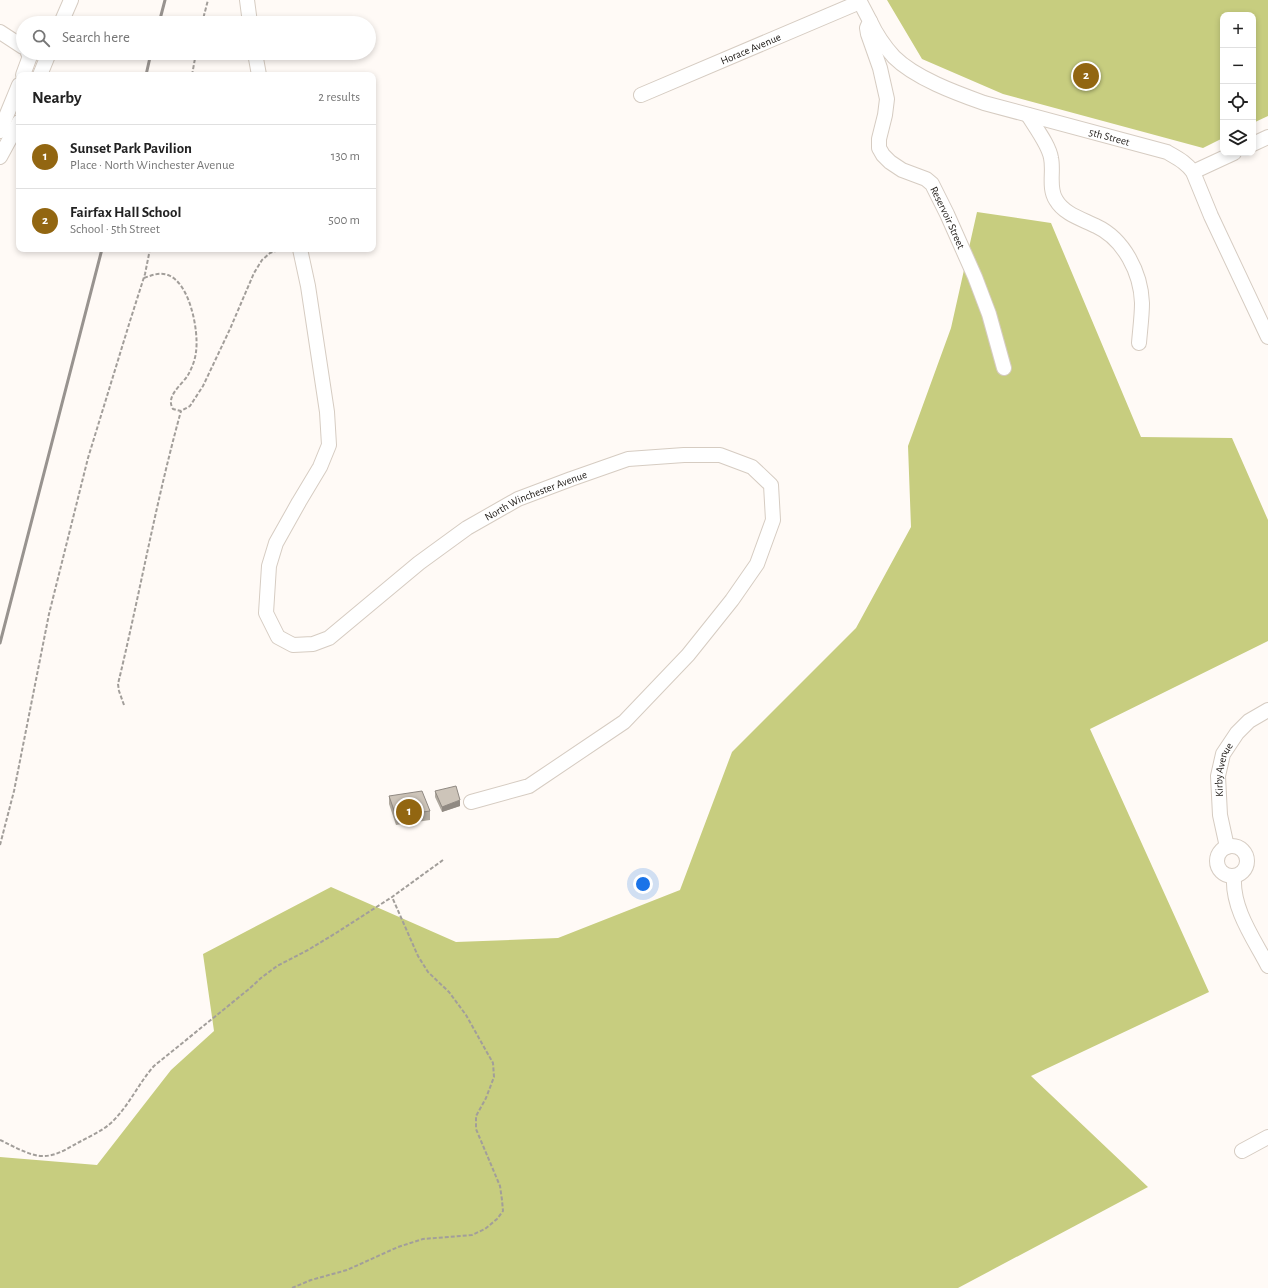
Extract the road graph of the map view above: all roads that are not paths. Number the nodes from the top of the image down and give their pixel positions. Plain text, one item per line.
1 (71, 0) edge
2 (247, 0) edge
3 (860, 1) edge
4 (64, 16) edge
5 (249, 16) edge
6 (870, 21) junction
7 (0, 32) edge
8 (16, 42) edge
9 (29, 60) edge
10 (46, 60) edge
11 (256, 60) edge
12 (24, 72) edge
13 (41, 72) edge
14 (258, 72) edge
15 (16, 90) edge
16 (641, 95) dead end
17 (4, 108) edge
18 (1028, 115) junction
19 (16, 128) edge
20 (0, 131) edge
21 (1268, 137) edge
22 (1256, 143) edge
23 (1228, 156) edge
24 (0, 158) edge
25 (1193, 172) junction
26 (301, 252) edge
27 (1268, 337) edge
28 (1139, 343) dead end
29 (1004, 368) dead end
30 (1268, 710) edge
31 (470, 802) dead end
32 (1226, 847) junction
33 (1234, 877) junction
34 (1268, 966) edge
35 (1268, 1137) edge
36 (1242, 1151) dead end

1 - 4 street
2 - 5 street
3 - 6 street, Reservoir Street
3 - 16 street, Horace Avenue
6 - 18 street, 5th Street
6 - 29 street, Reservoir Street
7 - 8 street
9 - 12 street
10 - 13 street
11 - 14 street
15 - 17 street
17 - 20 street
18 - 25 street, 5th Street
18 - 28 street
19 - 24 street
21 - 22 street
23 - 25 street
25 - 27 street, 5th Street
26 - 31 street, North Winchester Avenue
30 - 32 street, Kirby Avenue
32 - 33 street
32 - 33 street
33 - 34 street
35 - 36 street

